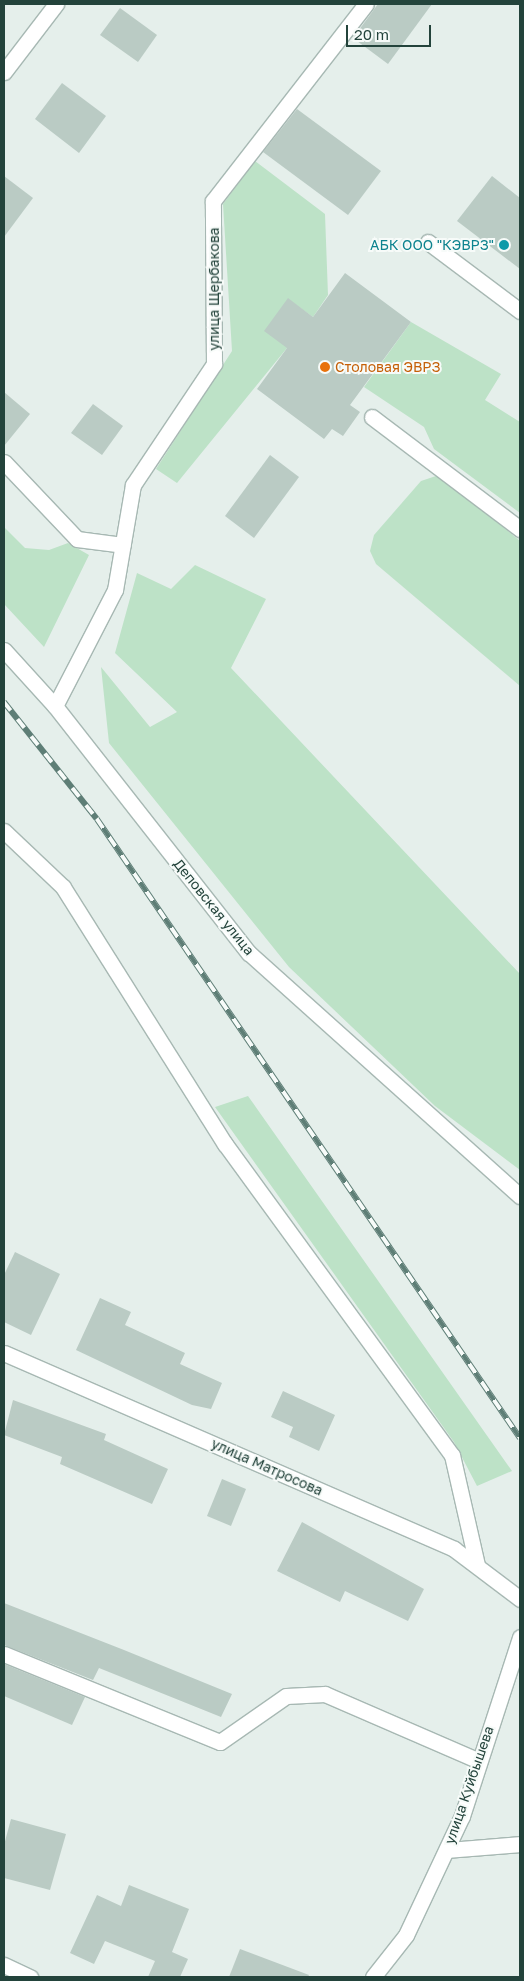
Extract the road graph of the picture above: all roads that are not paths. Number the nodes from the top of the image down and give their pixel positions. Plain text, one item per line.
1 (56, 4) edge
2 (366, 4) edge
3 (4, 72) edge
4 (428, 242) dead end
5 (520, 311) edge
6 (372, 417) dead end
7 (4, 462) edge
8 (520, 529) edge
9 (123, 545) junction
10 (4, 650) edge
11 (55, 706) junction
12 (4, 831) edge
13 (520, 1196) edge
14 (4, 1353) edge
15 (478, 1565) junction
16 (520, 1599) edge
17 (520, 1637) edge
18 (4, 1654) edge
19 (479, 1761) junction
20 (520, 1844) edge
21 (447, 1850) junction
22 (4, 1965) edge
23 (30, 1977) edge
24 (373, 1977) edge

1 - 3 street
2 - 9 street, улица Щербакова
4 - 5 street
6 - 8 street
7 - 9 street
9 - 11 street, улица Щербакова
10 - 11 street, Деповская улица
11 - 13 street, Деповская улица
12 - 15 street
14 - 15 street, улица Матросова
15 - 16 street, улица Матросова
17 - 19 street, улица Куйбышева
18 - 19 street
19 - 21 street, улица Куйбышева
20 - 21 street
21 - 24 street, улица Куйбышева
22 - 23 street

